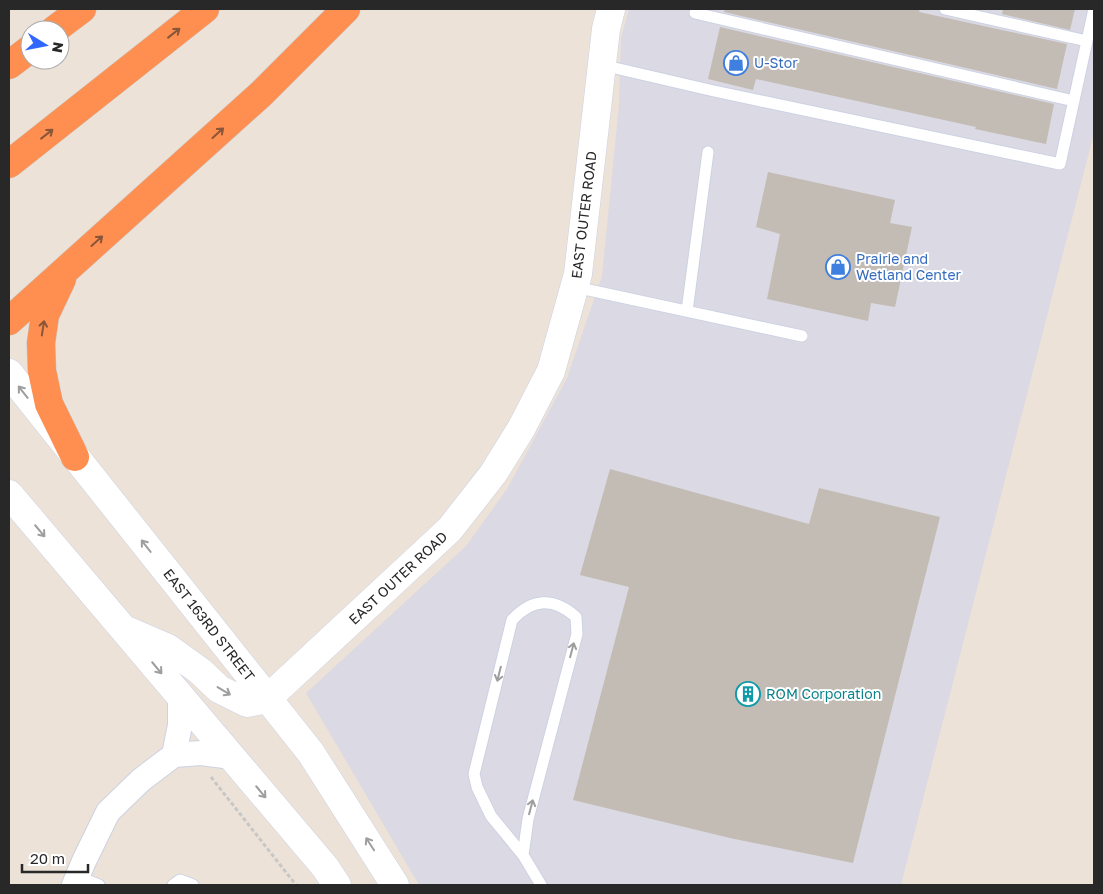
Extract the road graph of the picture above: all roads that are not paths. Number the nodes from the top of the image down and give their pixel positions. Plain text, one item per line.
1 (82, 9) edge
2 (205, 9) edge
3 (346, 9) edge
4 (611, 9) edge
5 (696, 9) edge
6 (945, 9) edge
7 (1094, 9) edge
8 (67, 20) edge
9 (1087, 41) junction
10 (20, 57) edge
11 (9, 65) edge
12 (602, 65) junction
13 (1074, 101) junction
14 (708, 152) dead end
15 (9, 164) edge
16 (66, 269) junction
17 (575, 287) junction
18 (686, 311) junction
19 (9, 321) edge
20 (802, 336) dead end
21 (9, 373) edge
22 (75, 457) junction
23 (9, 494) edge
24 (124, 630) junction
25 (180, 696) junction
26 (267, 698) junction
27 (183, 754) junction
28 (232, 757) junction
29 (523, 855) junction
30 (84, 883) edge
31 (173, 885) edge
32 (193, 885) edge
33 (337, 885) edge
34 (396, 885) edge
35 (541, 885) edge

1 - 8 highway
15 -> 2 highway
16 -> 3 highway
4 - 12 street, EAST OUTER ROAD
5 - 13 lane
6 - 9 lane
7 - 9 lane
9 - 13 lane
10 - 11 highway
12 - 13 lane
12 - 17 street, EAST OUTER ROAD
14 - 18 lane
16 - 19 highway
22 -> 16 highway
17 - 18 lane
17 - 26 street, EAST OUTER ROAD
18 - 20 lane
22 -> 21 street, EAST 163RD STREET
26 -> 22 street, EAST 163RD STREET
23 -> 24 street
24 -> 25 street
24 -> 26 street
25 - 27 street
25 - 28 street
34 -> 26 street, EAST 163RD STREET
27 - 28 street
27 - 30 street
28 -> 33 street
29 -> 29 lane
29 - 35 lane
31 - 32 lane

